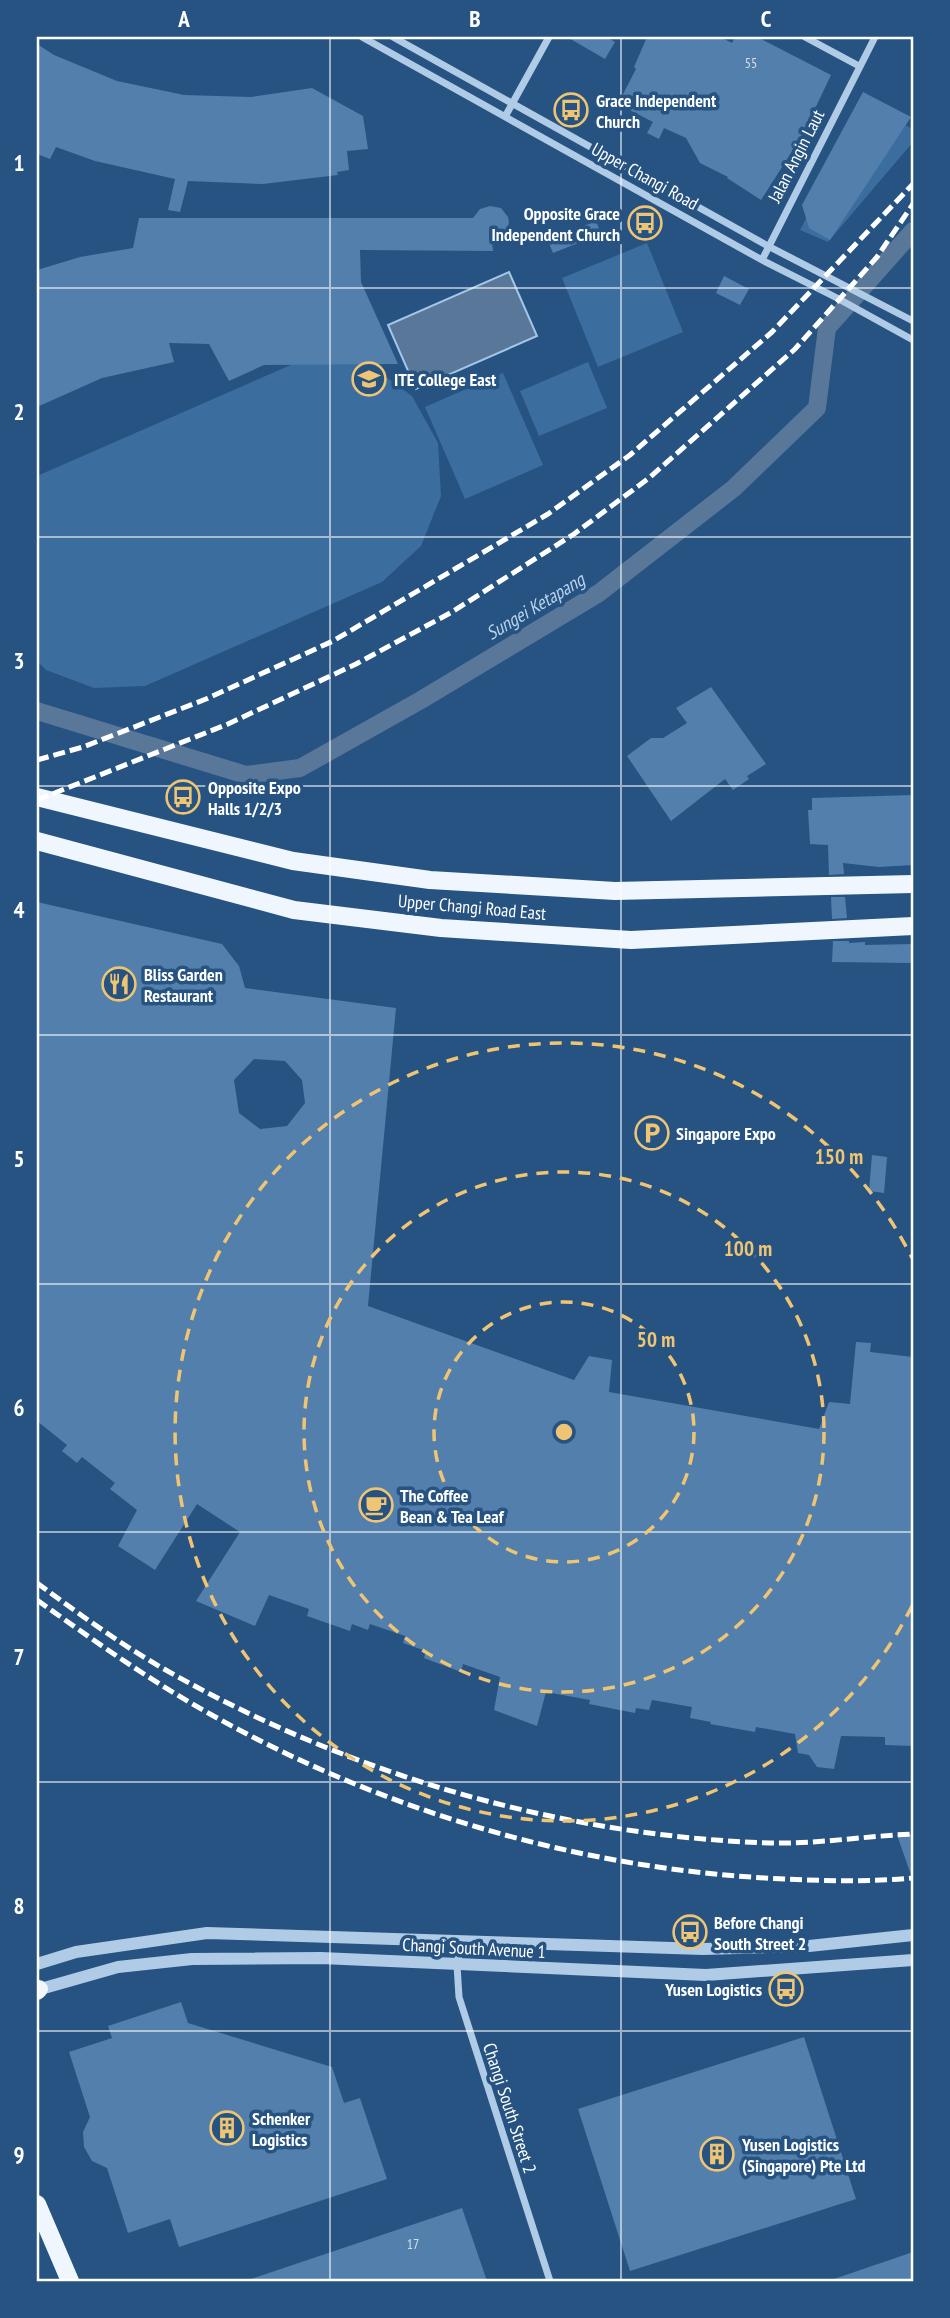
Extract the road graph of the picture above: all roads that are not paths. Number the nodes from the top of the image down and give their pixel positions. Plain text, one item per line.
1 (362, 37) edge
2 (393, 37) edge
3 (550, 37) edge
4 (805, 37) edge
5 (875, 37) edge
6 (859, 66) junction
7 (513, 102) junction
8 (506, 115) junction
9 (768, 246) junction
10 (762, 260) junction
11 (913, 321) edge
12 (913, 340) edge
13 (37, 797) edge
14 (37, 841) edge
15 (913, 884) edge
16 (913, 926) edge
17 (913, 1937) edge
18 (461, 1942) junction
19 (913, 1960) edge
20 (37, 1964) edge
21 (457, 1965) junction
22 (38, 1990) edge
23 (37, 2204) edge
24 (69, 2281) edge
25 (550, 2281) edge

1 - 8 street, Upper Changi Road
2 - 7 street, Upper Changi Road
3 - 7 street
4 - 6 street
5 - 6 street, Jalan Angin Laut
6 - 9 street, Jalan Angin Laut
7 - 8 street
7 - 9 street, Upper Changi Road
8 - 10 street, Upper Changi Road
9 - 10 street, Jalan Angin Laut
9 - 11 street, Upper Changi Road
10 - 12 street, Upper Changi Road
13 - 15 main road, Upper Changi Road East
14 - 16 main road, Upper Changi Road East
17 - 18 street, Changi South Avenue 1
18 - 20 street, Changi South Avenue 1
18 - 21 street, Changi South Street 2
19 - 21 street, Changi South Avenue 1
21 - 22 street, Changi South Avenue 1
21 - 25 street, Changi South Street 2
23 - 24 main road

